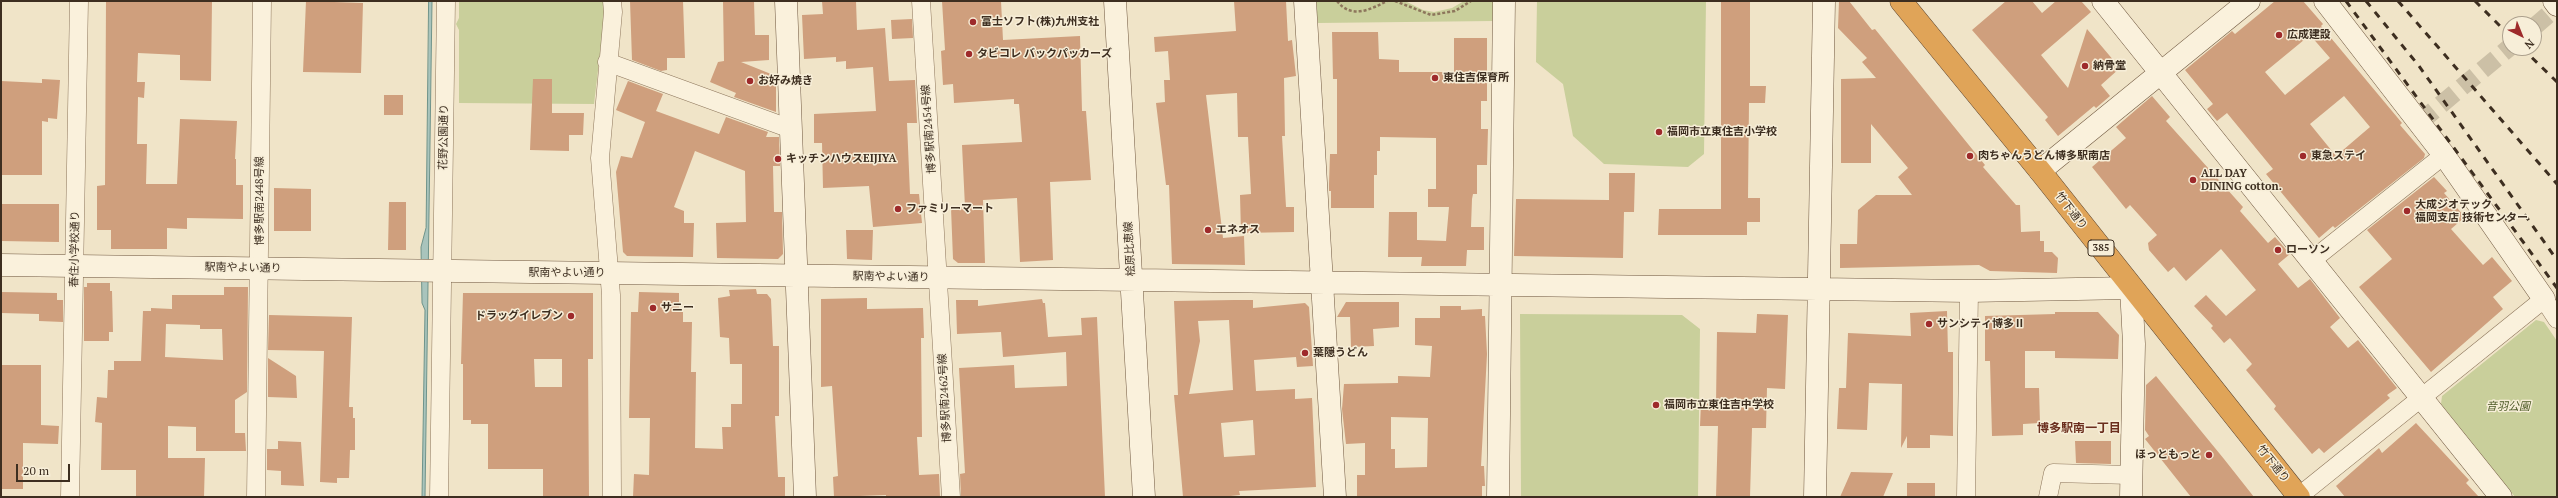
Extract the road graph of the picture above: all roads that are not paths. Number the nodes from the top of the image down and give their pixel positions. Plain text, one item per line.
1 (79, 1) edge
2 (262, 1) edge
3 (446, 1) edge
4 (612, 1) edge
5 (786, 1) edge
6 (921, 1) edge
7 (1115, 1) edge
8 (1305, 1) edge
9 (1504, 1) edge
10 (1824, 1) edge
11 (1901, 1) edge
12 (2103, 1) edge
13 (2249, 1) edge
14 (2325, 1) edge
15 (2554, 1) edge
16 (2557, 5) edge
17 (608, 62) junction
18 (2160, 73) junction
19 (791, 129) junction
20 (2444, 155) junction
21 (2040, 171) junction
22 (2312, 261) junction
23 (1, 265) edge
24 (74, 267) junction
25 (260, 268) junction
26 (938, 268) junction
27 (443, 272) junction
28 (610, 274) junction
29 (798, 276) junction
30 (1132, 281) junction
31 (1322, 284) junction
32 (1501, 285) junction
33 (1817, 288) junction
34 (2131, 288) junction
35 (1969, 290) junction
36 (2544, 299) junction
37 (940, 300) joint
38 (2557, 319) edge
39 (2421, 397) junction
40 (2131, 475) junction
41 (70, 497) edge
42 (256, 497) edge
43 (439, 497) edge
44 (612, 497) edge
45 (805, 497) edge
46 (951, 497) edge
47 (1144, 497) edge
48 (1335, 497) edge
49 (1498, 497) edge
50 (1814, 497) edge
51 (1966, 497) edge
52 (2048, 497) edge
53 (2131, 497) edge
54 (2299, 497) edge
55 (2501, 497) edge

1 - 24 street, 春住小学校通り
2 - 25 street, 博多駅南2448号線
3 - 27 street, 花野公園通り
4 - 17 street
5 - 19 street
6 - 26 street, 博多駅南2454号線
7 - 30 street, 桧原比恵線
8 - 31 street
9 - 32 street
10 - 33 street
11 - 21 highway, 竹下通り / 385
12 - 18 street
13 - 18 street
14 - 20 street
15 - 16 street
17 - 19 street
17 - 28 street
18 - 21 street
18 - 22 street
19 - 29 street
20 - 22 street
20 - 36 street
21 - 34 highway, 竹下通り / 385
22 - 39 street
23 - 24 street, 駅南やよい通り
24 - 25 street, 駅南やよい通り
24 - 41 street, 春住小学校通り
25 - 27 street, 駅南やよい通り
25 - 42 street, 博多駅南2448号線
26 - 29 street, 駅南やよい通り
26 - 30 street, 駅南やよい通り
26 - 37 street, 博多駅南2454号線
27 - 28 street, 駅南やよい通り
27 - 43 street, 花野公園通り
28 - 29 street, 駅南やよい通り
28 - 44 street
29 - 45 street
30 - 31 street, 駅南やよい通り
30 - 47 street, 桧原比恵線
31 - 32 street, 駅南やよい通り
31 - 48 street
32 - 33 street, 駅南やよい通り
32 - 49 street
33 - 35 street, 駅南やよい通り
33 - 50 street
34 - 35 street, 駅南やよい通り
34 - 40 street
34 - 54 highway, 竹下通り / 385
35 - 51 street
36 - 38 street
36 - 39 street
37 - 46 street, 博多駅南2462号線
39 - 54 street
39 - 55 street
40 - 52 street
40 - 53 street

